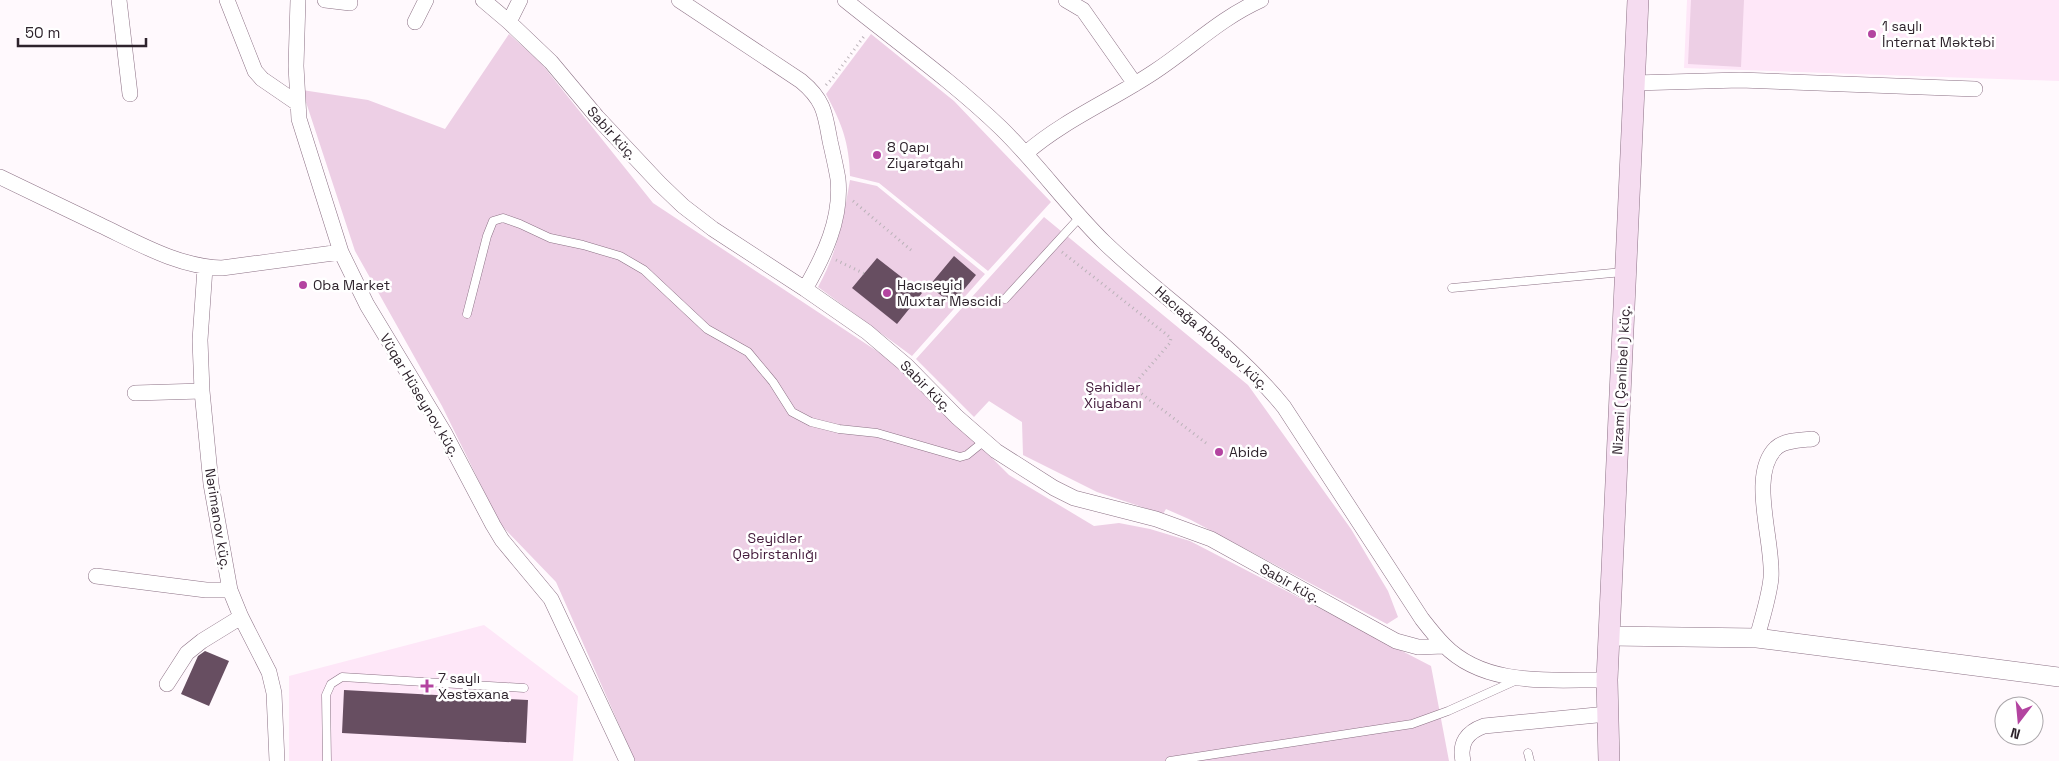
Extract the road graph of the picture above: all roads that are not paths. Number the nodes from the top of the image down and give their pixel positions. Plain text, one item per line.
1 (119, 0) edge
2 (227, 0) edge
3 (298, 0) edge
4 (325, 0) edge
5 (426, 0) edge
6 (483, 0) edge
7 (520, 0) edge
8 (679, 0) edge
9 (846, 0) edge
10 (1066, 0) edge
11 (1261, 0) edge
12 (1638, 0) edge
13 (350, 3) dead end
14 (1234, 5) edge
15 (415, 22) dead end
16 (509, 22) junction
17 (1634, 83) junction
18 (1135, 84) junction
19 (1975, 89) dead end
20 (130, 94) dead end
21 (297, 103) junction
22 (1026, 153) junction
23 (0, 177) edge
24 (1080, 216) junction
25 (341, 252) junction
26 (205, 268) junction
27 (1625, 272) junction
28 (1452, 288) dead end
29 (805, 289) junction
30 (1005, 299) dead end
31 (467, 314) dead end
32 (202, 391) junction
33 (135, 393) dead end
34 (1812, 439) dead end
35 (983, 442) junction
36 (96, 576) dead end
37 (230, 590) junction
38 (241, 617) junction
39 (1609, 636) junction
40 (1757, 638) junction
41 (1444, 646) junction
42 (2059, 677) edge
43 (1519, 679) junction
44 (1607, 680) junction
45 (167, 684) dead end
46 (524, 688) dead end
47 (1607, 714) junction
48 (277, 761) edge
49 (327, 761) edge
50 (627, 761) edge
51 (1170, 761) edge
52 (1463, 761) edge
53 (1609, 761) edge

1 - 20 street
2 - 21 street
3 - 21 street, Vüqar Hüseynov küç.
4 - 13 street
5 - 15 street
6 - 16 street, Sabir küç.
7 - 16 street
8 - 29 street
9 - 22 street, Hacıağa Abbasov küç.
10 - 18 street
11 - 14 street
12 - 17 main road, Nizami ( Çənlibel ) küç.
14 - 18 street
16 - 29 street, Sabir küç.
17 - 19 street
17 - 27 main road, Nizami ( Çənlibel ) küç.
18 - 22 street
21 - 25 street, Vüqar Hüseynov küç.
22 - 24 street, Hacıağa Abbasov küç.
23 - 26 street
24 - 30 lane
24 - 41 street, Hacıağa Abbasov küç.
25 - 26 street
25 - 50 street, Vüqar Hüseynov küç.
26 - 32 street, Nərimanov küç.
27 - 28 lane
27 - 39 main road, Nizami ( Çənlibel ) küç.
29 - 35 street, Sabir küç.
31 - 35 lane
32 - 33 street
32 - 37 street, Nərimanov küç.
34 - 40 street
35 - 41 street, Sabir küç.
36 - 37 street
37 - 38 street, Nərimanov küç.
38 - 45 street
38 - 48 street, Nərimanov küç.
39 - 40 street
39 - 44 main road, Nizami ( Çənlibel ) küç.
40 - 42 street
41 - 43 street, Hacıağa Abbasov küç.
43 - 44 street, Hacıağa Abbasov küç.
43 - 51 lane
44 - 47 main road, Nizami ( Çənlibel ) küç.
46 - 49 lane
47 - 52 street
47 - 53 main road, Nizami ( Çənlibel ) küç.

